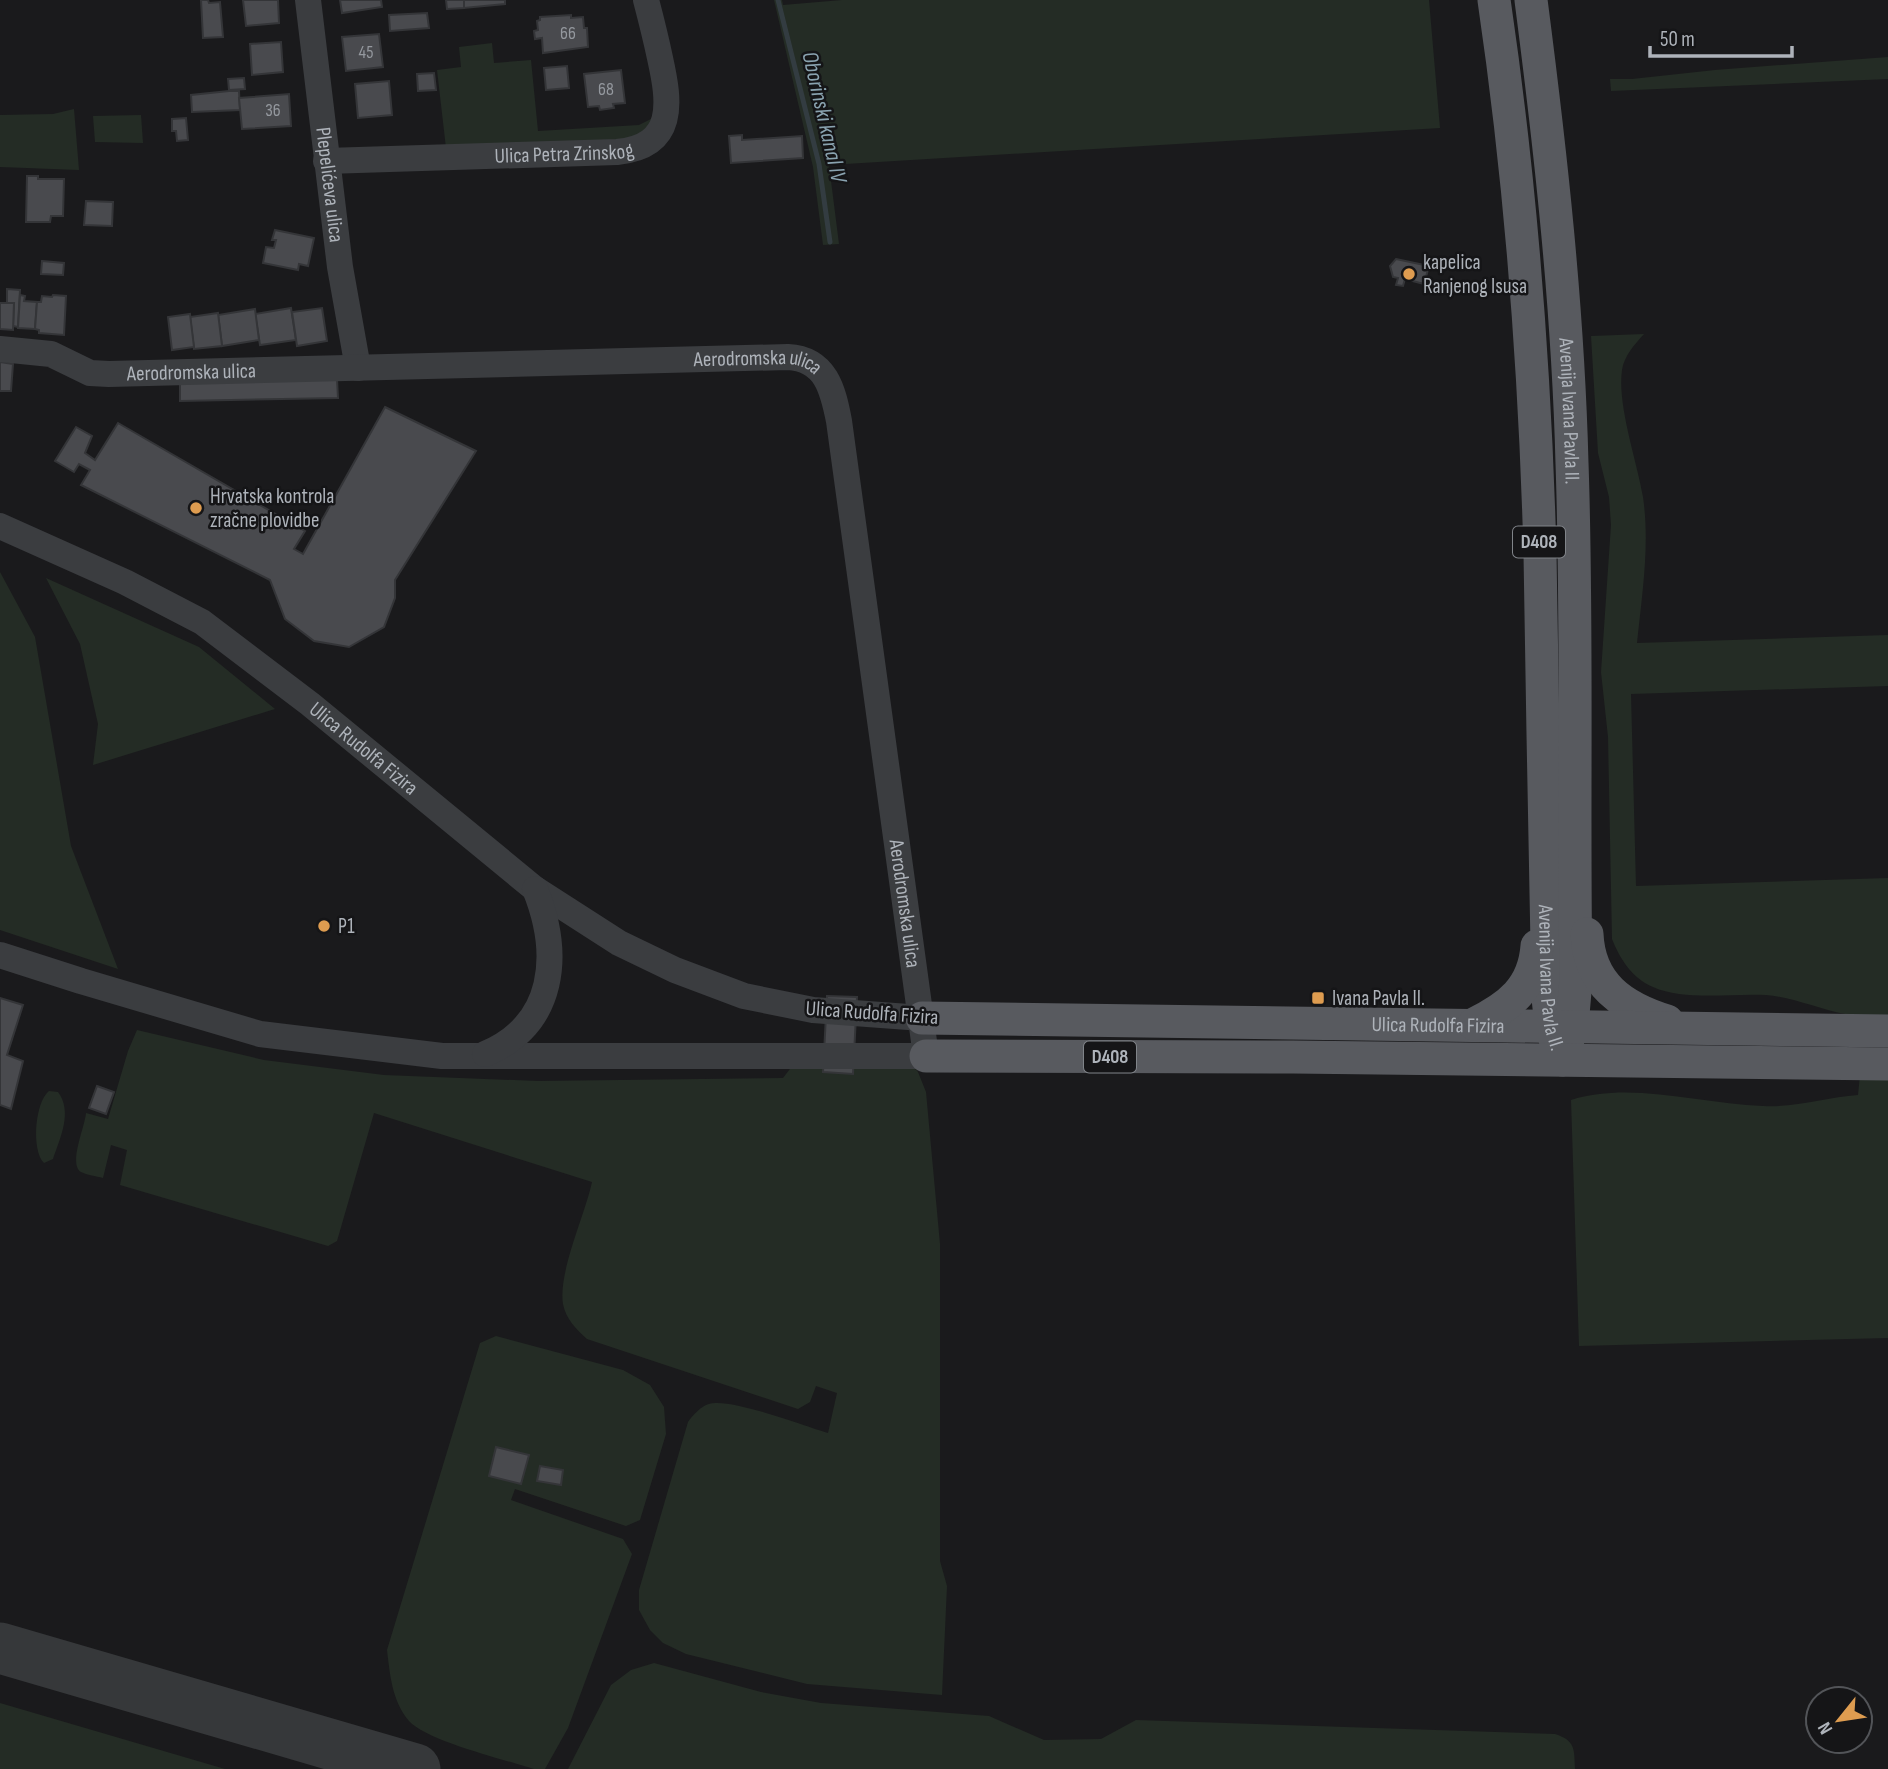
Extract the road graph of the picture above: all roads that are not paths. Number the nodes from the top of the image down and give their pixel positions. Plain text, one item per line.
1 (308, 0) edge
2 (646, 0) edge
3 (1494, 0) edge
4 (1531, 0) edge
5 (326, 161) junction
6 (0, 349) edge
7 (358, 368) junction
8 (0, 526) edge
9 (1574, 862) junction
10 (1546, 882) junction
11 (535, 889) junction
12 (0, 955) edge
13 (922, 1018) junction
14 (1472, 1025) junction
15 (1562, 1026) junction
16 (1686, 1027) junction
17 (1888, 1031) edge
18 (483, 1055) junction
19 (926, 1056) junction
20 (1562, 1060) junction
21 (1888, 1064) edge

1 - 5 street, Plepelićeva ulica
2 - 5 street, Ulica Petra Zrinskog
3 - 10 main road, Avenija Ivana Pavla II. / D408
4 - 9 main road, Avenija Ivana Pavla II. / D408
5 - 7 street, Plepelićeva ulica
6 - 7 street, Aerodromska ulica
7 - 13 street, Aerodromska ulica
8 - 11 street, Ulica Rudolfa Fizira
9 - 15 main road, Avenija Ivana Pavla II. / D408
9 - 16 main road
10 - 14 main road
10 - 15 main road, Avenija Ivana Pavla II. / D408
11 - 13 street, Ulica Rudolfa Fizira
11 - 18 street
12 - 18 street, Ulica Rudolfa Fizira
13 - 14 main road, Ulica Rudolfa Fizira / D408
13 - 19 street, Aerodromska ulica
14 - 15 main road, Ulica Rudolfa Fizira / D408
15 - 16 main road, Ulica Rudolfa Fizira
15 - 20 main road, Avenija Ivana Pavla II. / D408
16 - 17 main road, Ulica Rudolfa Fizira
18 - 19 street, Ulica Rudolfa Fizira
19 - 20 main road, Ulica Rudolfa Fizira / D408
20 - 21 main road, Ulica Rudolfa Fizira

